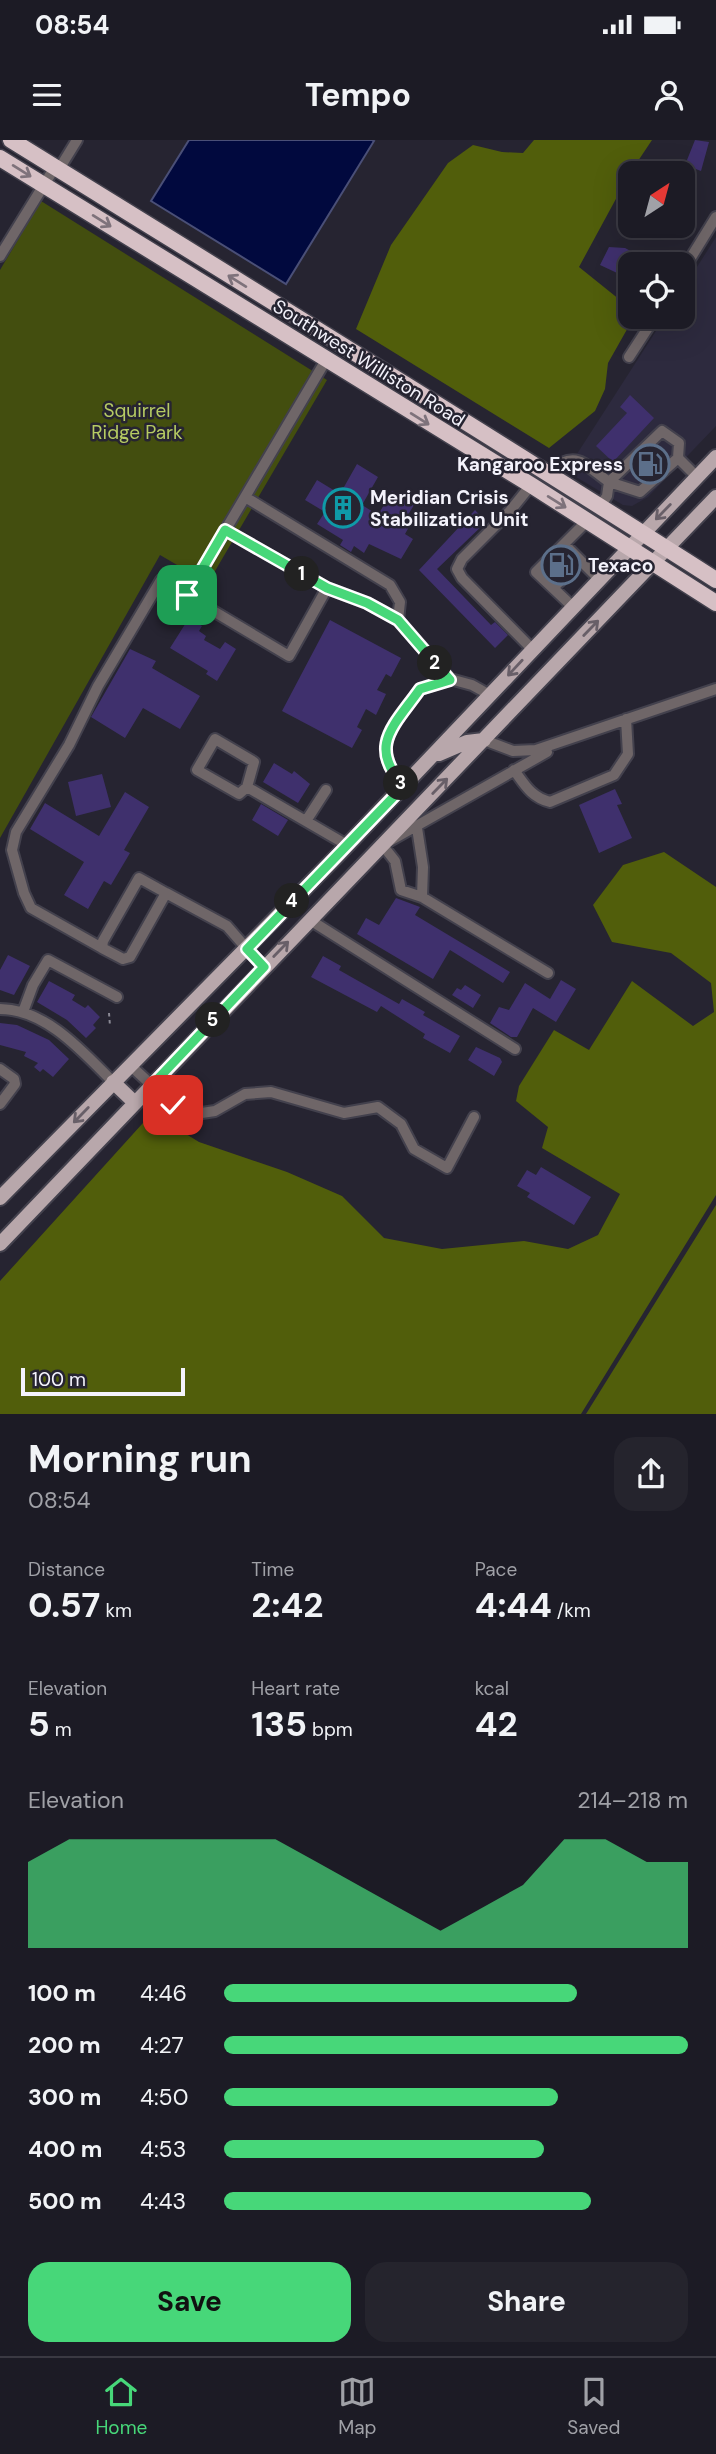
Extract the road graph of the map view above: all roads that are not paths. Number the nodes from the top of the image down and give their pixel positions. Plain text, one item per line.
1 (11, 140) edge
2 (77, 140) edge
3 (0, 158) edge
4 (55, 167) junction
5 (44, 185) junction
6 (716, 217) edge
7 (694, 252) edge
8 (0, 256) edge
9 (647, 329) edge
10 (336, 344) junction
11 (629, 357) dead end
12 (326, 360) junction
13 (716, 457) edge
14 (678, 458) junction
15 (548, 472) junction
16 (697, 477) junction
17 (609, 481) junction
18 (531, 485) junction
19 (716, 496) edge
20 (245, 497) junction
21 (601, 505) junction
22 (587, 521) junction
23 (225, 530) junction
24 (644, 533) junction
25 (630, 548) junction
26 (667, 548) junction
27 (564, 556) junction
28 (581, 561) junction
29 (653, 563) junction
30 (544, 579) junction
31 (599, 579) junction
32 (716, 580) edge
33 (327, 588) junction
34 (552, 588) junction
35 (187, 595) junction
36 (716, 603) edge
37 (573, 607) junction
38 (398, 620) junction
39 (533, 650) junction
40 (450, 680) junction
41 (716, 689) edge
42 (491, 695) junction
43 (626, 719) junction
44 (484, 740) junction
45 (562, 743) junction
46 (428, 760) junction
47 (514, 770) junction
48 (404, 786) junction
49 (247, 787) junction
50 (326, 790) dead end
51 (422, 804) junction
52 (306, 821) junction
53 (417, 828) junction
54 (347, 845) junction
55 (386, 845) junction
56 (166, 893) junction
57 (422, 897) junction
58 (310, 920) junction
59 (102, 948) junction
60 (247, 949) junction
61 (264, 967) junction
62 (548, 973) dead end
63 (117, 997) dead end
64 (0, 1009) edge
65 (23, 1012) junction
66 (515, 1049) dead end
67 (130, 1065) junction
68 (0, 1069) edge
69 (113, 1082) junction
70 (152, 1085) junction
71 (135, 1103) junction
72 (0, 1104) edge
73 (474, 1117) dead end
74 (0, 1198) edge
75 (0, 1244) edge

1 - 4 highway, Southwest Williston Road
2 - 4 street
3 -> 5 highway, Southwest Williston Road
4 - 5 street
10 -> 4 highway, Southwest Williston Road
5 - 8 street
5 -> 12 highway, Southwest Williston Road
6 - 7 street
9 - 11 street
10 - 12 highway
10 - 15 highway, Southwest Williston Road
12 -> 18 highway, Southwest Williston Road
12 - 20 street
13 - 16 main road
14 - 16 street
14 - 17 street
14 - 17 street
15 - 17 street
15 - 21 highway, Southwest Williston Road
16 -> 24 main road
17 - 21 street
18 -> 22 highway, Southwest Williston Road
18 - 39 street
19 - 26 main road
20 - 23 street
20 - 38 street
21 - 24 highway, Southwest Williston Road
22 - 25 highway, Southwest Williston Road
22 - 27 street
23 - 33 street
23 - 35 street
24 - 25 main road
24 - 26 highway, Southwest Williston Road
25 - 29 highway, Southwest Williston Road
25 - 31 main road
26 - 29 main road
26 - 32 highway, Southwest Williston Road
27 - 28 street
27 - 30 street
27 - 30 street
28 - 31 street
28 - 34 street
29 - 36 highway, Southwest Williston Road
44 -> 29 main road
30 - 34 street
31 - 37 main road
33 - 35 street
33 - 38 street
34 - 37 street
35 - 59 street
37 - 39 main road
38 - 40 street
39 -> 42 main road
40 - 42 street
40 - 48 street
41 - 43 street
42 - 46 main road
43 - 45 street
43 - 47 street
44 - 45 street
44 - 46 main road
51 -> 44 main road
45 - 47 street
46 - 48 main road
47 - 53 street
48 - 51 main road
48 - 54 main road
49 - 49 street
49 - 52 street
50 - 52 street
51 - 55 main road
52 - 54 street
53 - 55 street
53 - 57 street
54 - 60 main road
55 - 57 street
55 - 58 main road
56 - 59 street
56 - 59 street
56 - 60 street
57 - 62 street
61 -> 58 main road
58 - 66 street
60 - 61 main road
60 - 67 main road
61 - 70 main road
63 - 65 street
64 - 65 street
65 - 69 street
67 - 69 main road
67 - 70 street
68 - 72 street
69 - 71 main road
69 -> 74 main road
70 - 71 main road
70 - 73 street
71 - 75 main road

